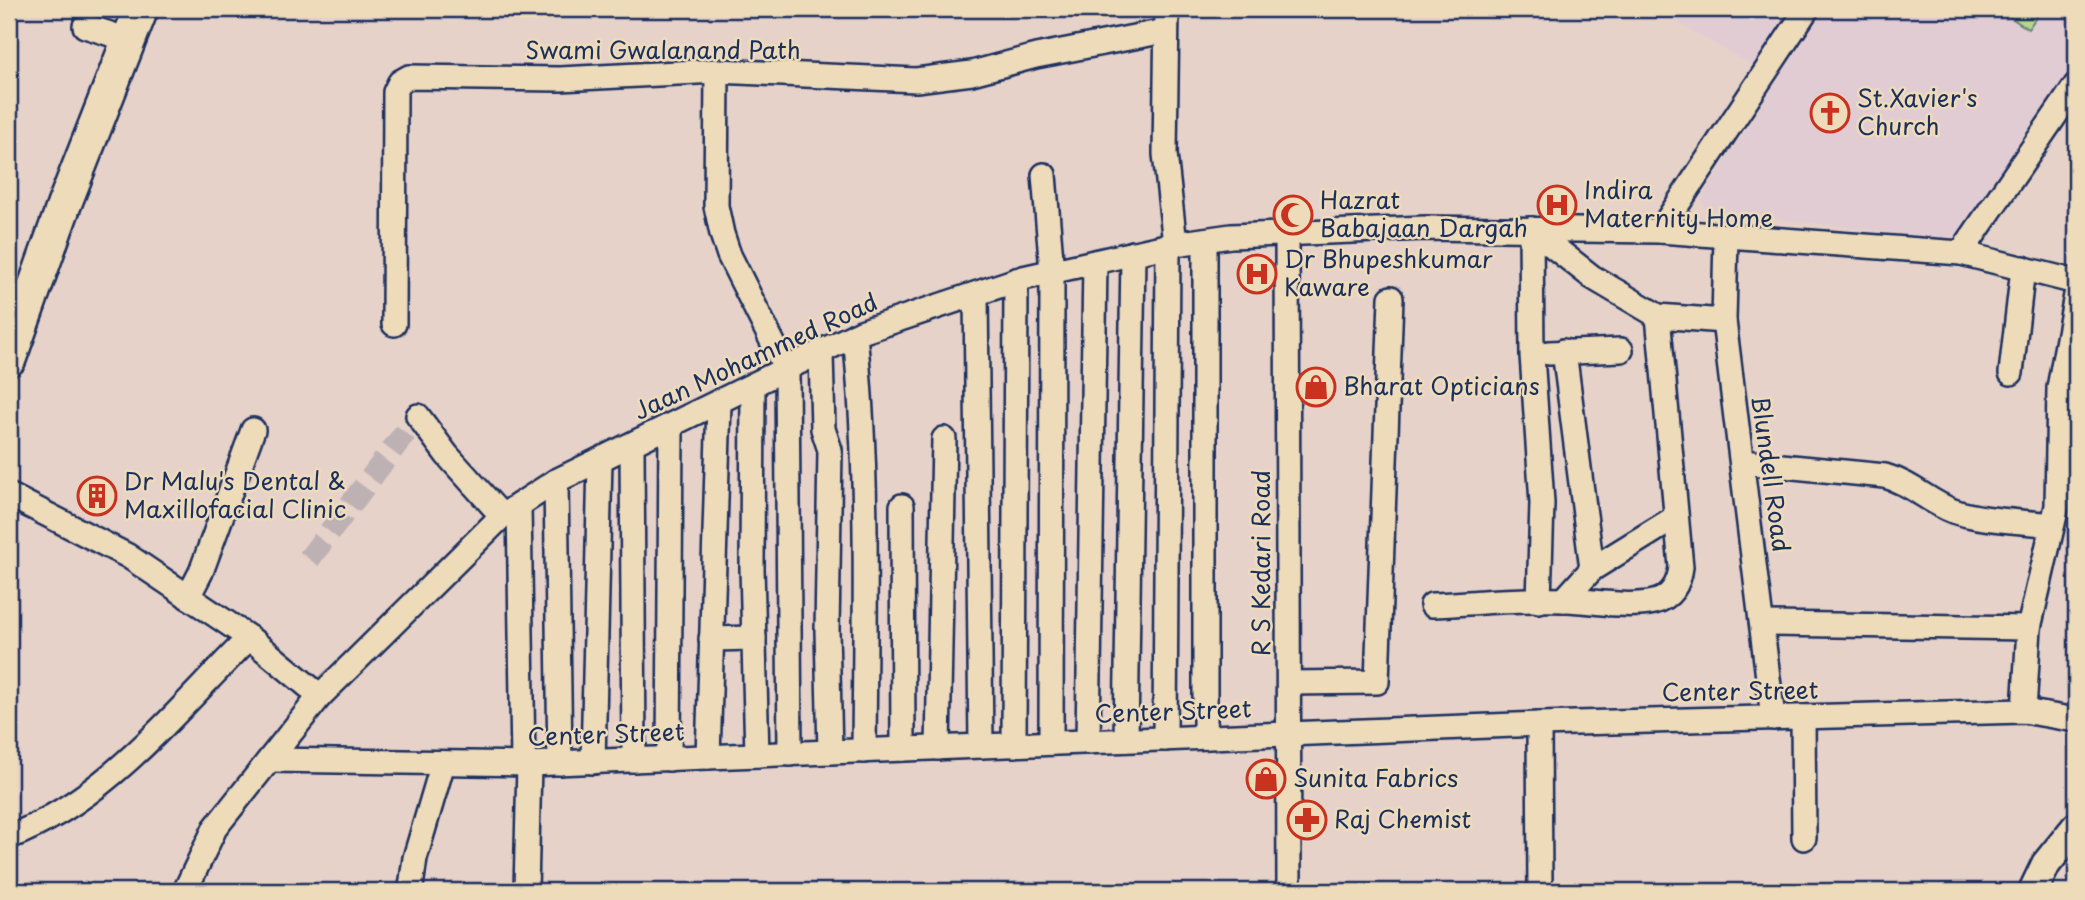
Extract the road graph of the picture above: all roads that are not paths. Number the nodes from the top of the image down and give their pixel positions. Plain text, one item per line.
1 (141, 9) edge
2 (1807, 9) edge
3 (1166, 20) edge
4 (85, 26) dead end
5 (128, 40) junction
6 (717, 71) junction
7 (2076, 85) edge
8 (1044, 175) dead end
9 (1531, 229) junction
10 (1660, 231) junction
11 (1287, 235) junction
12 (1726, 237) junction
13 (1205, 240) junction
14 (1171, 245) junction
15 (1133, 253) junction
16 (1961, 253) junction
17 (1095, 262) junction
18 (2023, 268) junction
19 (1052, 271) junction
20 (1016, 280) junction
21 (2076, 282) edge
22 (976, 293) junction
23 (2076, 295) edge
24 (1391, 298) dead end
25 (1658, 316) junction
26 (1724, 321) junction
27 (394, 324) dead end
28 (855, 335) junction
29 (1621, 350) dead end
30 (1564, 351) junction
31 (821, 353) junction
32 (1532, 355) junction
33 (9, 359) edge
34 (787, 371) junction
35 (2011, 373) dead end
36 (753, 387) junction
37 (2068, 391) edge
38 (719, 403) junction
39 (421, 420) dead end
40 (671, 426) junction
41 (253, 430) dead end
42 (944, 439) dead end
43 (632, 445) junction
44 (600, 460) junction
45 (1742, 462) junction
46 (556, 481) junction
47 (9, 495) edge
48 (902, 506) dead end
49 (511, 511) junction
50 (2062, 515) edge
51 (1676, 517) junction
52 (1592, 569) junction
53 (188, 597) junction
54 (1564, 600) junction
55 (1539, 601) junction
56 (1432, 605) dead end
57 (1763, 624) junction
58 (2029, 628) junction
59 (754, 638) junction
60 (711, 639) junction
61 (255, 642) junction
62 (1289, 683) junction
63 (320, 696) junction
64 (2024, 710) junction
65 (1803, 717) junction
66 (1773, 718) junction
67 (2076, 720) edge
68 (1539, 724) junction
69 (1290, 734) junction
70 (1205, 737) junction
71 (1165, 739) junction
72 (1126, 740) junction
73 (1088, 742) junction
74 (1051, 743) junction
75 (1014, 745) junction
76 (981, 746) junction
77 (938, 748) junction
78 (903, 749) junction
79 (864, 751) junction
80 (830, 752) junction
81 (790, 754) junction
82 (757, 755) junction
83 (708, 757) junction
84 (669, 759) junction
85 (270, 760) junction
86 (634, 760) junction
87 (593, 762) junction
88 (443, 763) junction
89 (560, 763) junction
90 (526, 764) junction
91 (2076, 827) edge
92 (9, 837) edge
93 (1804, 838) dead end
94 (411, 887) dead end
95 (185, 891) edge
96 (526, 891) edge
97 (1289, 891) edge
98 (1540, 891) edge
99 (2033, 891) edge

1 - 5 main road
2 - 10 street
3 - 6 street, Swami Gwalanand Path
3 - 14 street
4 - 5 street
5 - 33 main road
6 - 27 street, Swami Gwalanand Path
6 - 34 street
7 - 16 street
8 - 19 street
9 - 10 street, Jaan Mohammed Road
9 - 11 street, Jaan Mohammed Road
9 - 25 street
9 - 32 street
10 - 12 street, Jaan Mohammed Road
11 - 13 street, Jaan Mohammed Road
11 - 62 street, R S Kedari Road
12 - 16 street, Jaan Mohammed Road
12 - 26 street, Blundell Road
13 - 14 street, Jaan Mohammed Road
13 - 70 street
14 - 15 street, Jaan Mohammed Road
14 - 71 street
15 - 17 street, Jaan Mohammed Road
15 - 72 street
16 - 18 street, Jaan Mohammed Road
17 - 19 street, Jaan Mohammed Road
17 - 73 street
18 - 21 street, Jaan Mohammed Road
18 - 35 street
19 - 20 street, Jaan Mohammed Road
19 - 74 street
20 - 22 street, Jaan Mohammed Road
20 - 75 street
22 - 28 street, Jaan Mohammed Road
22 - 76 street
23 - 37 street
24 - 62 street
25 - 26 street
25 - 51 street
26 - 45 street, Blundell Road
28 - 31 street, Jaan Mohammed Road
28 - 79 street
29 - 30 street
30 - 32 street
30 - 52 street
31 - 34 street, Jaan Mohammed Road
31 - 80 street
32 - 55 street
34 - 36 street, Jaan Mohammed Road
34 - 81 street
36 - 38 street, Jaan Mohammed Road
36 - 59 street
37 - 50 street
38 - 40 street, Jaan Mohammed Road
38 - 60 street
39 - 49 street
40 - 43 street, Jaan Mohammed Road
40 - 84 street
41 - 53 street
42 - 77 street
43 - 44 street, Jaan Mohammed Road
43 - 86 street
44 - 46 street, Jaan Mohammed Road
44 - 87 street
45 - 50 street
45 - 57 street, Blundell Road
46 - 49 street, Jaan Mohammed Road
46 - 89 street
47 - 53 street
48 - 78 street
49 - 63 street, Jaan Mohammed Road
49 - 90 street
50 - 58 street
51 - 52 street
51 - 54 street
52 - 54 street
53 - 61 street
54 - 55 street
55 - 56 street
57 - 58 street
57 - 66 street, Blundell Road
58 - 64 street
59 - 60 street
59 - 82 street
60 - 83 street
61 - 63 street
61 - 92 street
62 - 69 street, R S Kedari Road
63 - 85 street, Jaan Mohammed Road
64 - 65 street, Center Street
64 - 67 street, Center Street
65 - 66 street, Center Street
65 - 93 street
66 - 68 street, Center Street
68 - 69 street, Center Street
68 - 98 street
69 - 70 street, Center Street
69 - 97 street, R S Kedari Road
70 - 71 street, Center Street
71 - 72 street, Center Street
72 - 73 street, Center Street
73 - 74 street, Center Street
74 - 75 street, Center Street
75 - 76 street, Center Street
76 - 77 street, Center Street
77 - 78 street, Center Street
78 - 79 street, Center Street
79 - 80 street, Center Street
80 - 81 street, Center Street
81 - 82 street, Center Street
82 - 83 street, Center Street
83 - 84 street, Center Street
84 - 86 street, Center Street
85 - 88 street, Center Street
85 - 95 street, Jaan Mohammed Road
86 - 87 street, Center Street
87 - 89 street, Center Street
88 - 90 street, Center Street
88 - 94 street
89 - 90 street, Center Street
90 - 96 street
91 - 99 street

